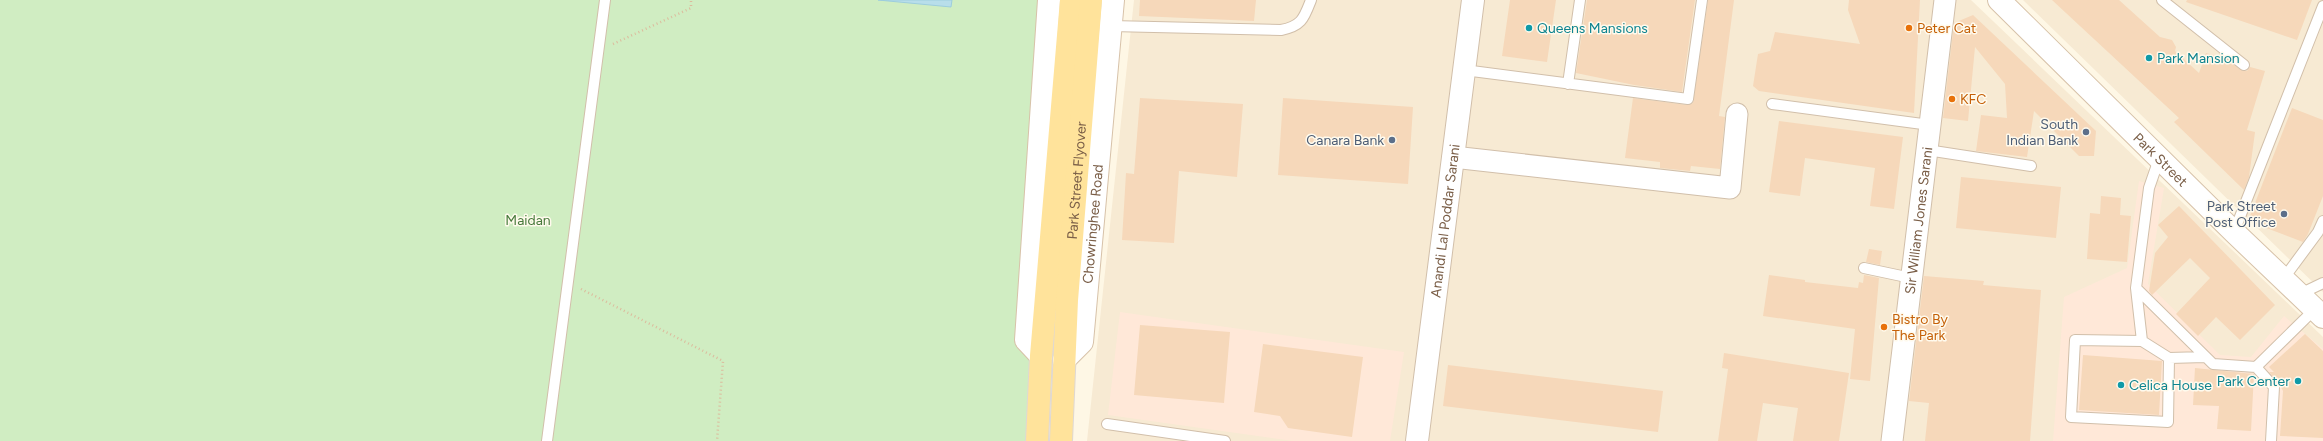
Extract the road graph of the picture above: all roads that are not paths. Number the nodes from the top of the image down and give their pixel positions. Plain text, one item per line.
1 (605, 0) edge
2 (1049, 0) edge
3 (1071, 0) edge
4 (1091, 0) edge
5 (1113, 0) edge
6 (1311, 0) edge
7 (1473, 0) edge
8 (1580, 0) edge
9 (1702, 0) edge
10 (1945, 0) edge
11 (1999, 0) edge
12 (2162, 0) edge
13 (2323, 6) edge
14 (1119, 26) junction
15 (2244, 65) dead end
16 (1464, 70) junction
17 (1568, 84) junction
18 (1772, 104) dead end
19 (1737, 114) dead end
20 (1930, 125) junction
21 (1927, 150) junction
22 (1453, 157) junction
23 (2160, 159) junction
24 (2031, 166) dead end
25 (2323, 221) edge
26 (2234, 232) junction
27 (1864, 268) dead end
28 (1911, 278) junction
29 (2284, 278) junction
30 (2323, 283) edge
31 (2136, 288) junction
32 (2300, 294) junction
33 (1057, 299) junction
34 (2319, 313) edge
35 (2142, 341) junction
36 (1041, 356) junction
37 (2205, 357) junction
38 (2169, 358) junction
39 (1064, 360) junction
40 (2256, 367) junction
41 (1107, 424) dead end
42 (547, 441) edge
43 (1037, 441) edge
44 (1061, 441) edge
45 (1225, 441) edge
46 (1417, 441) edge
47 (1892, 441) edge
48 (2271, 441) edge

1 - 42 lane
2 - 36 main road
3 - 33 main road, Park Street Flyover
4 - 33 main road, Park Street Flyover
5 - 14 main road, Chowringhee Road
6 - 14 lane
7 - 16 main road, Anandi Lal Poddar Sarani
8 - 17 lane
9 - 17 lane
10 - 20 street, Sir William Jones Sarani
11 - 23 main road, Park Street
12 - 15 lane
13 - 26 lane
14 - 39 main road, Chowringhee Road
16 - 17 lane
16 - 22 main road, Anandi Lal Poddar Sarani
18 - 20 lane
19 - 22 street
20 - 21 street, Sir William Jones Sarani
21 - 24 lane
21 - 28 street, Sir William Jones Sarani
22 - 46 main road, Anandi Lal Poddar Sarani
23 - 26 main road, Park Street
23 - 31 lane
25 - 29 lane
26 - 29 main road, Park Street
27 - 28 lane
28 - 47 street, Sir William Jones Sarani
29 - 32 main road, Park Street
30 - 32 lane
31 - 35 lane
31 - 37 lane
32 - 34 main road, Park Street
33 - 36 main road, Park Street Flyover
33 - 39 main road, Park Street Flyover
34 - 40 lane
35 - 38 lane
35 - 38 lane
36 - 43 main road
37 - 38 lane
37 - 40 lane
39 - 44 main road
40 - 48 lane
41 - 45 lane

